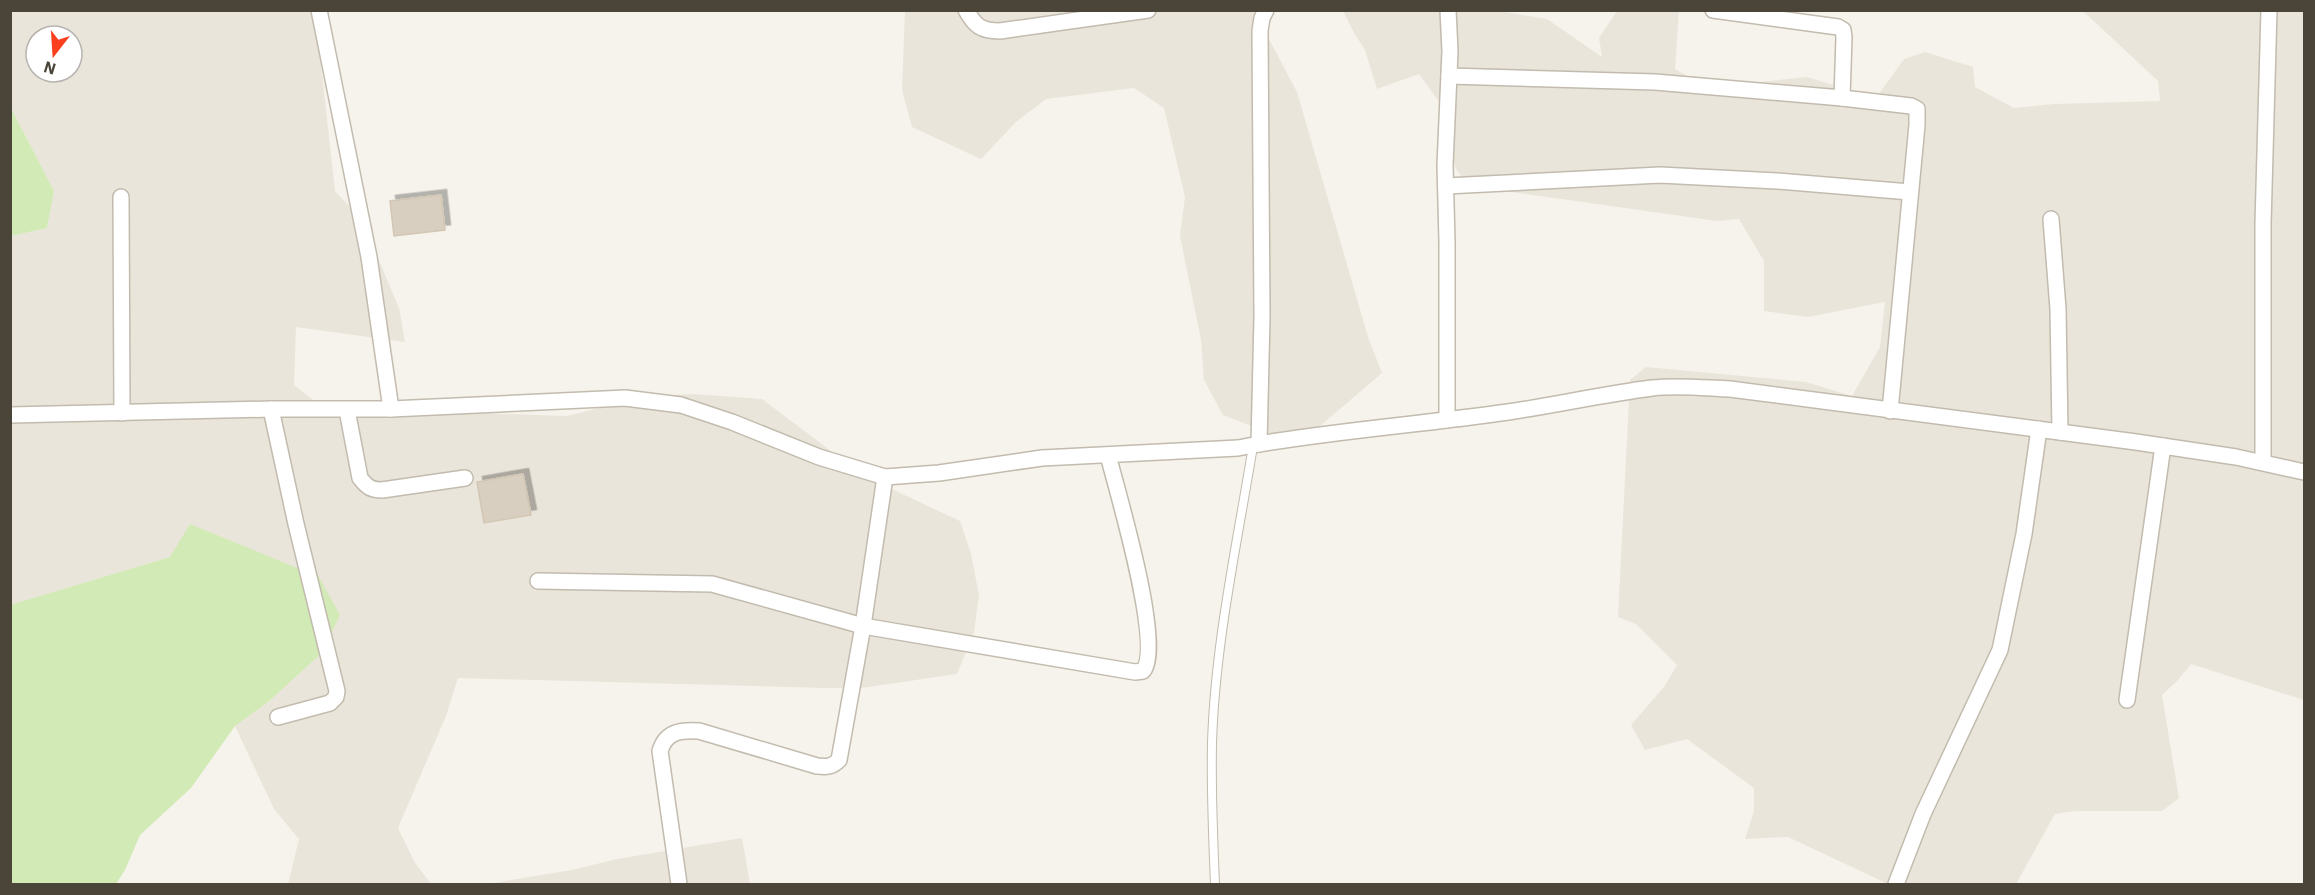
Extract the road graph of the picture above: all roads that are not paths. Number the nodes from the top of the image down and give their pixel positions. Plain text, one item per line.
1 (319, 10) edge
2 (966, 10) edge
3 (1148, 10) edge
4 (1266, 10) edge
5 (1448, 10) edge
6 (1713, 10) edge
7 (2269, 10) edge
8 (1449, 75) junction
9 (1842, 98) junction
10 (1446, 186) junction
11 (1910, 192) junction
12 (121, 197) dead end
13 (2051, 219) dead end
14 (272, 409) junction
15 (391, 409) junction
16 (347, 410) junction
17 (1890, 411) junction
18 (122, 413) junction
19 (10, 415) edge
20 (1446, 420) junction
21 (2039, 429) junction
22 (2060, 432) junction
23 (1256, 445) junction
24 (2163, 446) junction
25 (1108, 455) junction
26 (2263, 462) junction
27 (2304, 472) edge
28 (885, 477) junction
29 (465, 478) dead end
30 (538, 581) dead end
31 (863, 626) junction
32 (2127, 700) dead end
33 (278, 717) dead end
34 (679, 885) edge
35 (1215, 885) edge
36 (1896, 885) edge

1 - 15 street
2 - 3 street
4 - 23 street
5 - 8 street
6 - 9 street
7 - 26 street
8 - 9 street
8 - 10 street
9 - 11 street
10 - 11 street
10 - 20 street
11 - 17 street
12 - 18 street
13 - 22 street
14 - 16 street
14 - 18 street
14 - 33 street
15 - 16 street
15 - 28 street
16 - 29 street
17 - 20 street
17 - 21 street
18 - 19 street
20 - 23 street
21 - 22 street
21 - 36 street
22 - 24 street
23 - 25 street
23 - 35 lane
24 - 26 street
24 - 32 street
25 - 28 street
25 - 31 street
26 - 27 street
28 - 31 street
30 - 31 street
31 - 34 street

